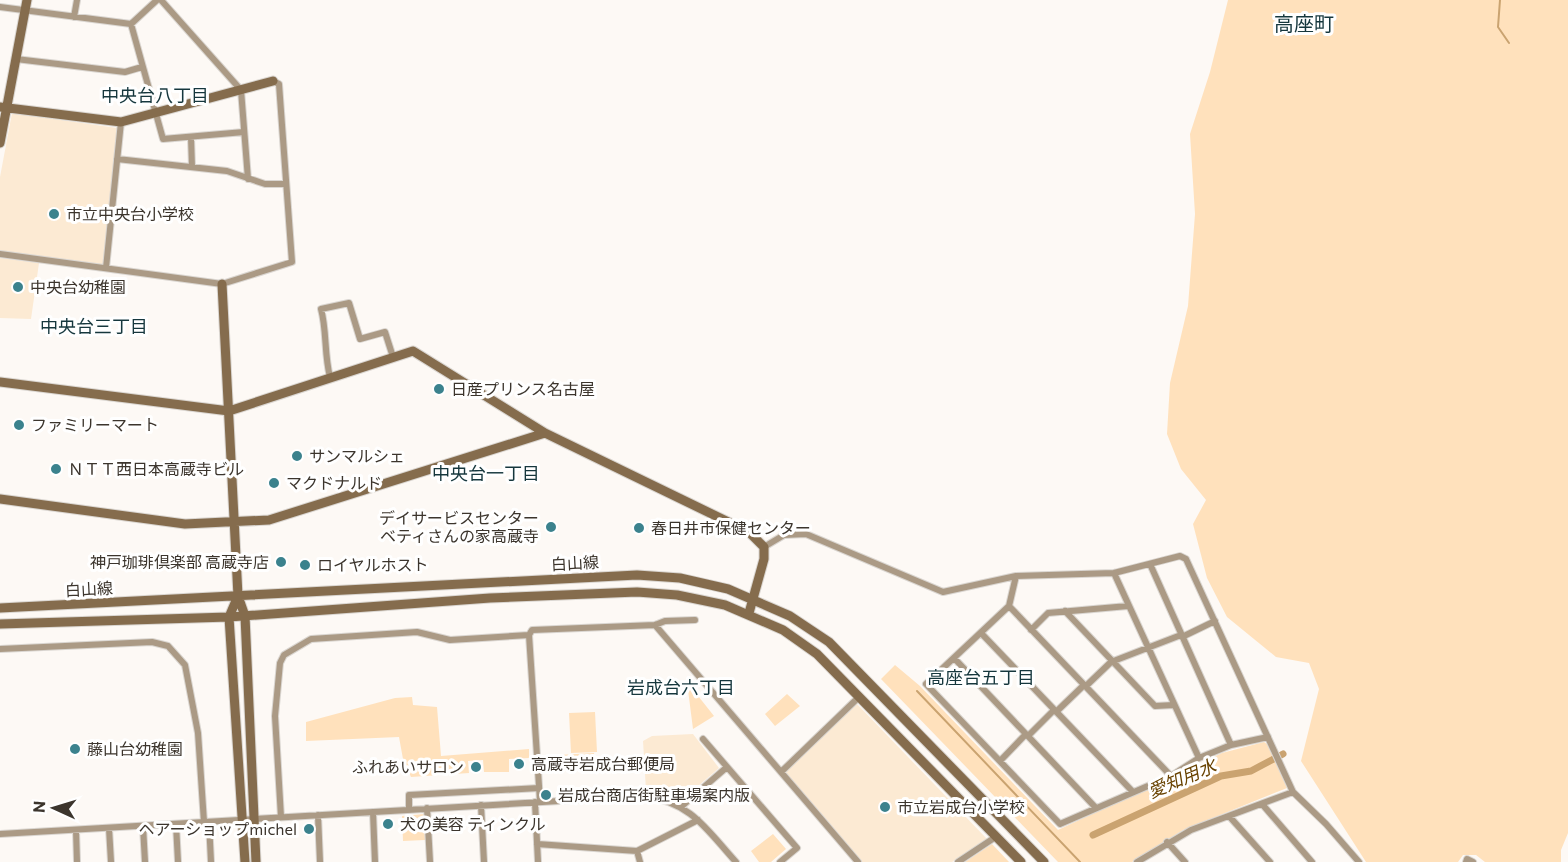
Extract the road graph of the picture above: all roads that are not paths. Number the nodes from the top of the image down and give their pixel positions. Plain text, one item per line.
1 (27, 0) edge
2 (77, 0) edge
3 (159, 0) edge
4 (0, 6) edge
5 (25, 11) junction
6 (74, 17) junction
7 (130, 24) junction
8 (16, 59) junction
9 (142, 67) junction
10 (273, 81) joint
11 (241, 90) junction
12 (3, 108) edge
13 (156, 113) junction
14 (121, 122) junction
15 (244, 132) junction
16 (190, 137) junction
17 (0, 143) edge
18 (117, 159) junction
19 (192, 167) junction
20 (248, 179) junction
21 (286, 184) junction
22 (0, 255) edge
23 (106, 268) junction
24 (222, 284) junction
25 (393, 357) junction
26 (330, 377) junction
27 (0, 382) edge
28 (229, 411) junction
29 (545, 433) junction
30 (0, 499) edge
31 (235, 521) junction
32 (764, 547) junction
33 (1150, 564) junction
34 (1114, 573) junction
35 (1016, 576) junction
36 (237, 596) junction
37 (754, 598) junction
38 (1009, 606) junction
39 (1128, 606) junction
40 (0, 608) edge
41 (1065, 611) junction
42 (749, 613) junction
43 (245, 616) junction
44 (229, 617) junction
45 (695, 620) dead end
46 (1215, 621) junction
47 (0, 624) edge
48 (655, 625) junction
49 (1031, 630) junction
50 (981, 633) junction
51 (529, 635) junction
52 (1182, 636) junction
53 (0, 649) edge
54 (1148, 649) junction
55 (954, 658) junction
56 (1111, 662) junction
57 (1085, 685) junction
58 (860, 695) junction
59 (1174, 705) junction
60 (1055, 711) junction
61 (1027, 735) junction
62 (1268, 737) junction
63 (703, 740) dead end
64 (1231, 745) junction
65 (1199, 758) junction
66 (1000, 761) junction
67 (728, 767) junction
68 (781, 772) junction
69 (1171, 776) junction
70 (539, 788) junction
71 (1133, 792) junction
72 (1293, 792) junction
73 (537, 802) junction
74 (1262, 804) junction
75 (481, 805) junction
76 (682, 806) junction
77 (427, 808) junction
78 (1096, 808) junction
79 (409, 810) junction
80 (373, 812) junction
81 (318, 815) junction
82 (1229, 816) junction
83 (281, 817) junction
84 (255, 819) junction
85 (698, 819) junction
86 (243, 820) junction
87 (206, 822) junction
88 (176, 824) junction
89 (143, 826) junction
90 (109, 828) junction
91 (76, 830) junction
92 (0, 834) edge
93 (997, 836) junction
94 (1167, 842) junction
95 (537, 844) junction
96 (637, 851) junction
97 (77, 862) edge
98 (111, 862) edge
99 (145, 862) edge
100 (178, 862) edge
101 (211, 862) edge
102 (245, 862) edge
103 (256, 862) edge
104 (320, 862) edge
105 (375, 862) edge
106 (430, 862) edge
107 (484, 862) edge
108 (538, 862) edge
109 (640, 862) edge
110 (734, 862) edge
111 (780, 862) edge
112 (858, 862) edge
113 (958, 862) edge
114 (1022, 862) edge
115 (1044, 862) edge
116 (1137, 862) edge
117 (1185, 862) edge
118 (1270, 862) edge
119 (1312, 862) edge
120 (1359, 862) edge
121 (1466, 862) edge
122 (1473, 862) edge

1 - 5 street
2 - 6 street
3 - 7 street
3 - 11 street
4 - 5 street
5 - 6 street
5 - 8 street
6 - 7 street
7 - 9 street
8 - 9 street
8 - 12 street
9 - 13 street
10 - 11 street
10 - 21 street
11 - 13 street
11 - 15 street
12 - 14 street
12 - 17 street
13 - 14 street
13 - 16 street
14 - 18 street
15 - 16 street
15 - 20 street
16 - 19 street
18 - 19 street
18 - 23 street
19 - 20 street
20 - 21 street
21 - 24 street
22 - 23 street
23 - 24 street
24 - 28 street
25 - 26 street
25 - 26 street
25 - 29 street
26 - 28 street
27 - 28 street
28 - 31 street
29 - 31 street
29 - 32 street
30 - 31 street
31 - 36 street
32 - 35 street
32 - 37 street
33 - 34 street
33 - 46 street
33 - 52 street
34 - 35 street
34 - 39 street
35 - 38 street
36 - 37 street, 白山線
36 - 40 street, 白山線
36 - 43 street
36 - 44 street
37 - 42 street
37 - 115 street, 白山線
38 - 49 street
38 - 50 street
39 - 41 street
39 - 54 street
41 - 49 street
41 - 56 street
42 - 43 street, 白山線
42 - 58 street, 白山線
43 - 44 street, 白山線
43 - 84 street
44 - 47 street, 白山線
44 - 86 street
45 - 48 street
46 - 52 street
46 - 62 street
48 - 51 street
48 - 68 street
49 - 57 street
50 - 55 street
50 - 60 street
51 - 70 street
51 - 83 street
52 - 54 street
52 - 64 street
53 - 87 street
54 - 56 street
54 - 59 street
55 - 61 street
55 - 66 street
56 - 57 street
56 - 59 street
57 - 60 street
57 - 69 street
58 - 68 street
58 - 93 street, 白山線
59 - 65 street
60 - 61 street
60 - 71 street
61 - 66 street
61 - 78 street
62 - 64 street
62 - 72 street
63 - 67 street
64 - 65 street
65 - 69 street
66 - 78 street
67 - 76 street
67 - 111 street
68 - 112 street
69 - 71 street
70 - 73 street
70 - 79 street
71 - 78 street
72 - 74 street
72 - 120 street
73 - 75 street
73 - 76 street
73 - 95 street
74 - 82 street
74 - 119 street
75 - 77 street
75 - 107 street
76 - 85 street
77 - 79 street
77 - 106 street
79 - 80 street
80 - 81 street
80 - 105 street
81 - 83 street
81 - 104 street
82 - 94 street
82 - 118 street
83 - 84 street
84 - 86 street
84 - 103 street
85 - 96 street
85 - 110 street
86 - 87 street
86 - 102 street
87 - 88 street
87 - 101 street
88 - 89 street
88 - 100 street
89 - 90 street
89 - 99 street
90 - 91 street
90 - 98 street
91 - 92 street
91 - 97 street
93 - 113 street
93 - 114 street, 白山線
94 - 116 street
94 - 117 street
95 - 96 street
95 - 108 street
96 - 109 street
121 - 122 street

